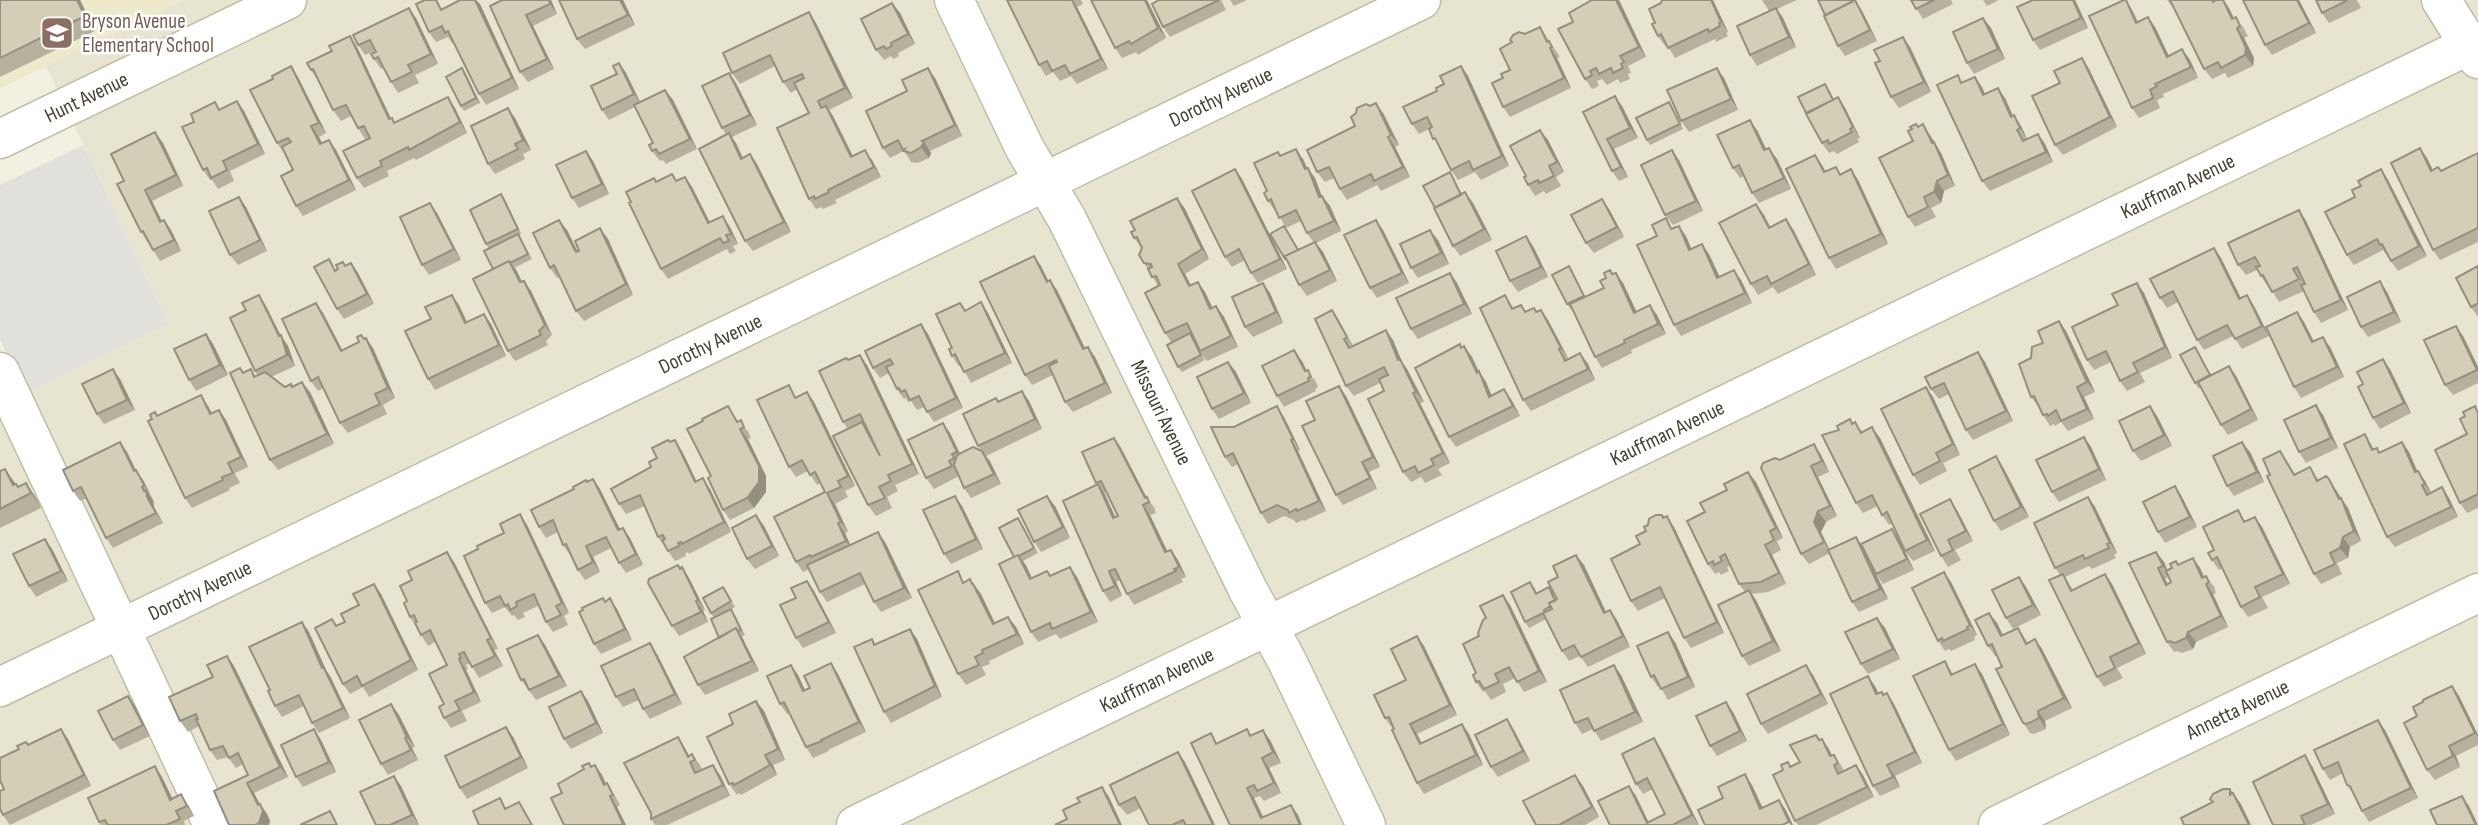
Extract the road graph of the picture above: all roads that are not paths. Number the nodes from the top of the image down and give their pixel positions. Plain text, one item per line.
1 (287, 0) edge
2 (954, 0) edge
3 (1421, 0) edge
4 (2441, 0) edge
5 (2475, 49) edge
6 (0, 139) edge
7 (1045, 182) junction
8 (2, 359) edge
9 (2478, 593) edge
10 (1267, 627) junction
11 (120, 629) junction
12 (0, 687) edge
13 (213, 825) edge
14 (856, 825) edge
15 (1366, 825) edge
16 (1998, 825) edge

1 - 6 street, Hunt Avenue
2 - 7 street, Missouri Avenue
3 - 7 street, Dorothy Avenue
4 - 5 street
5 - 10 street, Kauffman Avenue
7 - 10 street, Missouri Avenue
7 - 11 street, Dorothy Avenue
8 - 11 street
9 - 16 street, Annetta Avenue
10 - 14 street, Kauffman Avenue
10 - 15 street, Missouri Avenue
11 - 12 street, Dorothy Avenue
11 - 13 street

